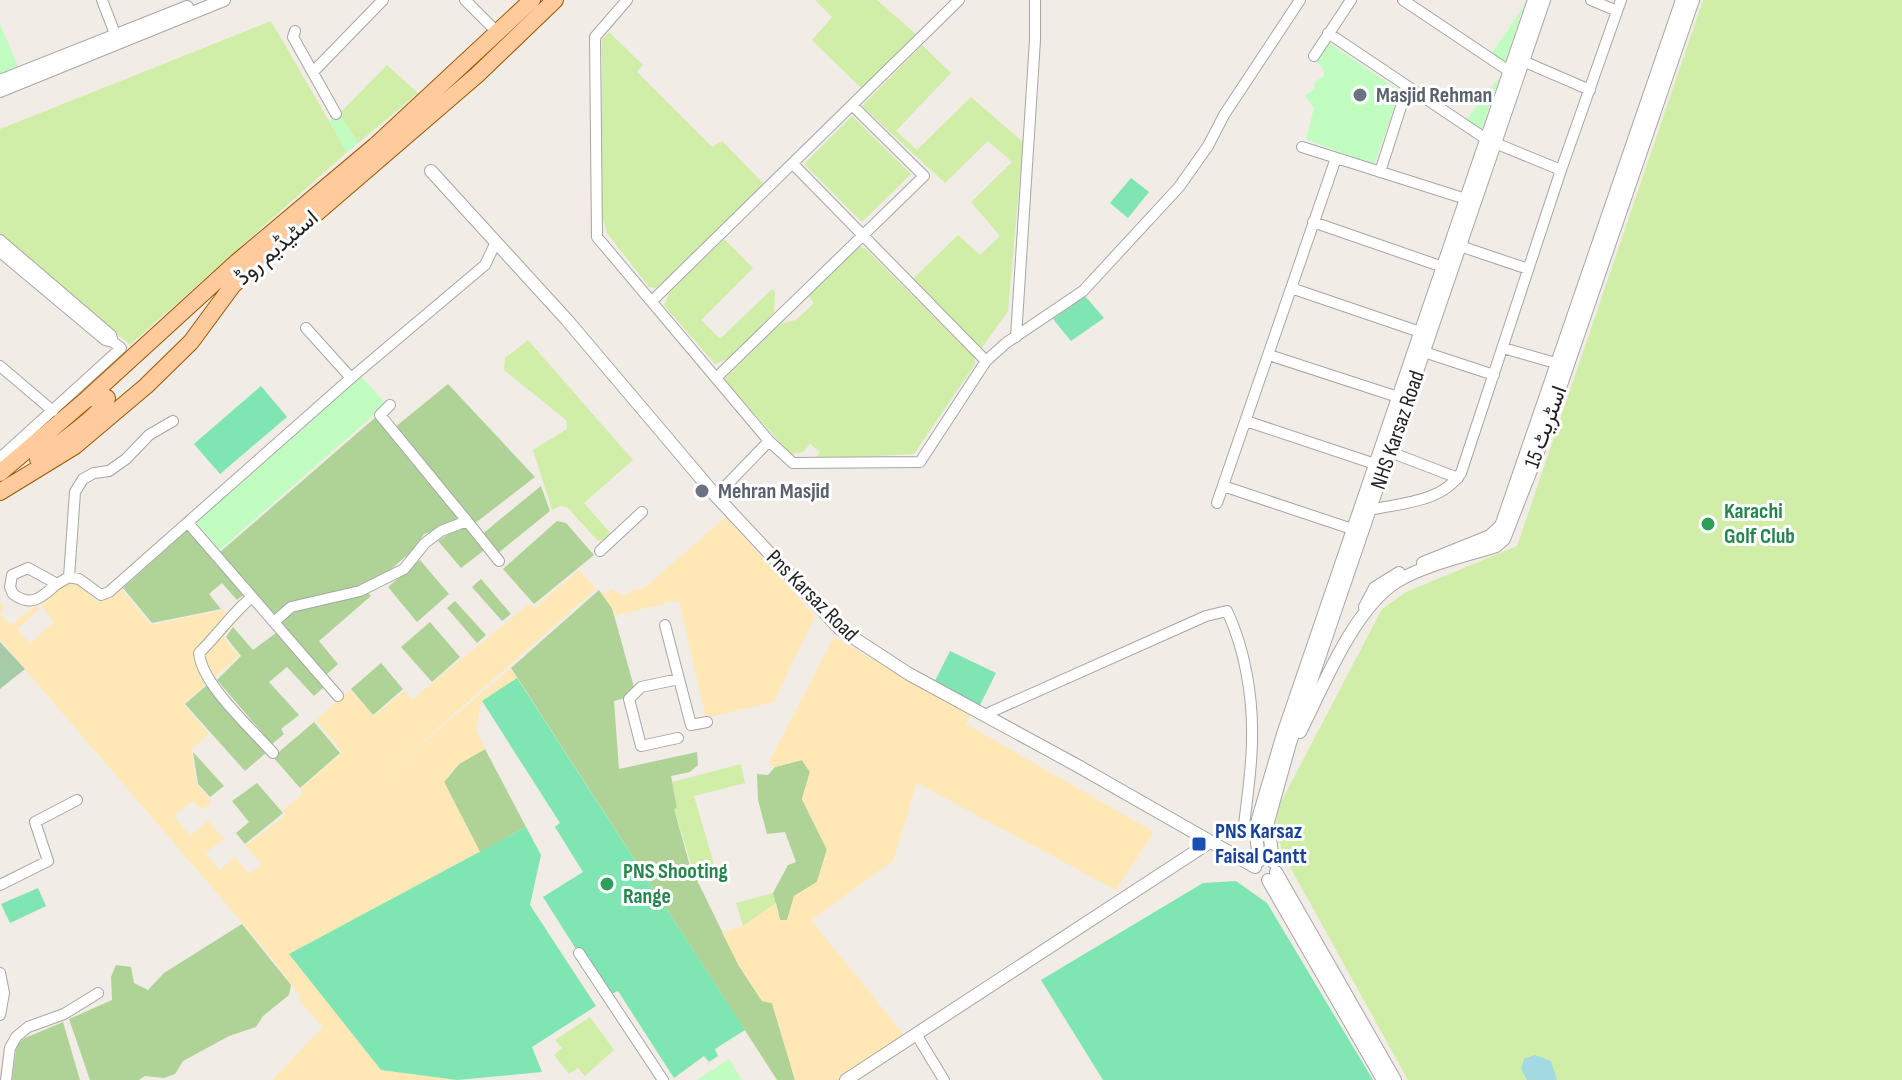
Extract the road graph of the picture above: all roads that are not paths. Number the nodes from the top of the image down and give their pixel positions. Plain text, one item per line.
1 (102, 0) edge
2 (205, 0) edge
3 (224, 0) edge
4 (383, 0) edge
5 (465, 0) edge
6 (532, 0) edge
7 (555, 0) edge
8 (627, 0) edge
9 (959, 0) edge
10 (1035, 0) edge
11 (1300, 0) edge
12 (1351, 0) edge
13 (1403, 0) edge
14 (1591, 0) edge
15 (1682, 0) edge
16 (1693, 0) edge
17 (1535, 1) edge
18 (1619, 6) edge
19 (295, 31) dead end
20 (498, 33) junction
21 (1328, 33) junction
22 (118, 40) junction
23 (1314, 56) dead end
24 (1523, 61) junction
25 (1509, 71) junction
26 (313, 72) junction
27 (0, 81) edge
28 (1407, 88) junction
29 (1590, 90) junction
30 (0, 91) edge
31 (853, 106) junction
32 (336, 114) dead end
33 (1491, 139) junction
34 (1302, 147) dead end
35 (1336, 158) junction
36 (793, 164) junction
37 (1561, 170) junction
38 (431, 171) dead end
39 (1380, 172) junction
40 (1480, 173) junction
41 (1466, 199) junction
42 (1313, 222) junction
43 (864, 234) junction
44 (0, 240) edge
45 (496, 242) junction
46 (0, 252) edge
47 (1451, 256) junction
48 (1528, 269) junction
49 (1291, 288) junction
50 (652, 301) junction
51 (187, 309) junction
52 (306, 328) dead end
53 (1425, 333) junction
54 (1016, 337) junction
55 (1503, 348) junction
56 (122, 349) junction
57 (1424, 352) junction
58 (1269, 355) junction
59 (986, 361) junction
60 (1559, 364) junction
61 (0, 366) edge
62 (1494, 375) junction
63 (351, 378) junction
64 (716, 378) junction
65 (146, 386) junction
66 (1403, 399) junction
67 (390, 405) dead end
68 (53, 411) junction
69 (173, 421) dead end
70 (1246, 421) junction
71 (769, 441) junction
72 (0, 458) edge
73 (1383, 458) junction
74 (1458, 478) junction
75 (2, 483) edge
76 (1223, 486) junction
77 (716, 496) junction
78 (1217, 503) dead end
79 (1370, 510) junction
80 (642, 512) dead end
81 (467, 521) junction
82 (188, 523) junction
83 (1358, 531) junction
84 (600, 551) dead end
85 (499, 561) dead end
86 (69, 577) junction
87 (57, 584) dead end
88 (252, 597) junction
89 (1358, 620) junction
90 (274, 622) junction
91 (665, 625) dead end
92 (679, 679) junction
93 (1307, 679) junction
94 (338, 696) dead end
95 (984, 715) junction
96 (707, 722) dead end
97 (678, 738) dead end
98 (273, 753) dead end
99 (1284, 763) junction
100 (77, 800) dead end
101 (1256, 836) junction
102 (1210, 842) junction
103 (1266, 868) junction
104 (0, 885) edge
105 (579, 953) dead end
106 (0, 973) edge
107 (98, 993) dead end
108 (0, 1015) edge
109 (916, 1034) junction
110 (6, 1080) edge
111 (663, 1080) edge
112 (846, 1080) edge
113 (944, 1080) edge
114 (1383, 1080) edge
115 (1395, 1080) edge

1 - 22 street
2 - 22 street
3 - 22 street
4 - 26 street
5 - 20 street
6 - 20 main road, اسٹیڈیم روڈ
7 - 65 main road, اسٹیڈیم روڈ
8 - 50 street
9 - 31 street
10 - 54 street
11 - 54 street
12 - 21 street
13 - 25 street
14 - 18 street
15 - 60 street
16 - 89 street, اسٹریٹ 15
17 - 24 street, NHS Karsaz Road
17 - 25 street, NHS Karsaz Road
18 - 29 street
19 - 26 street
20 - 51 main road, اسٹیڈیم روڈ
21 - 23 street
21 - 28 street
22 - 27 street
22 - 30 street
24 - 29 street
24 - 33 street, NHS Karsaz Road
25 - 33 street, NHS Karsaz Road
26 - 32 street
28 - 33 street
28 - 39 street
29 - 37 street
31 - 36 street
31 - 43 street
33 - 37 street
33 - 40 street, NHS Karsaz Road
34 - 35 street
35 - 39 street
35 - 42 street
36 - 43 street
36 - 50 street
37 - 48 street
38 - 45 street, Pns Karsaz Road
39 - 41 street
40 - 41 street, NHS Karsaz Road
40 - 47 street, NHS Karsaz Road
41 - 47 street, NHS Karsaz Road
42 - 47 street
42 - 49 street
43 - 59 street
43 - 64 street
44 - 56 street
45 - 63 street
45 - 77 street, Pns Karsaz Road
46 - 56 street
47 - 48 street
47 - 53 street, NHS Karsaz Road
48 - 55 street
49 - 53 street
49 - 58 street
50 - 64 street
51 - 56 main road, اسٹیڈیم روڈ
51 - 65 main road
52 - 63 street
53 - 57 street, NHS Karsaz Road
53 - 66 street, NHS Karsaz Road
54 - 59 street
55 - 60 street
55 - 62 street
56 - 68 street
56 - 75 main road, اسٹیڈیم روڈ
57 - 62 street
57 - 66 street, NHS Karsaz Road
58 - 66 street
58 - 70 street
59 - 71 street
60 - 89 street
61 - 68 street
62 - 74 street
63 - 82 street
64 - 71 street
65 - 75 main road, اسٹیڈیم روڈ
66 - 73 street, NHS Karsaz Road
67 - 81 street
68 - 72 street
69 - 86 street
70 - 73 street
70 - 76 street
71 - 77 street
73 - 74 street
73 - 79 street, NHS Karsaz Road
73 - 83 street, NHS Karsaz Road
74 - 79 street
76 - 78 street
76 - 83 street
77 - 95 street, Pns Karsaz Road
79 - 83 street, NHS Karsaz Road
80 - 84 street
81 - 85 street
81 - 90 street
82 - 86 street
82 - 88 street
83 - 93 street, NHS Karsaz Road
86 - 87 street
88 - 90 street
88 - 98 street
89 - 99 street, اسٹریٹ 15
90 - 94 street
91 - 92 street
92 - 96 street
92 - 97 street
93 - 99 street, NHS Karsaz Road
93 - 101 street, NHS Karsaz Road
95 - 101 street
95 - 102 street, Pns Karsaz Road
99 - 103 street, NHS Karsaz Road
100 - 104 street
101 - 103 street, NHS Karsaz Road
102 - 103 street, Pns Karsaz Road
102 - 109 street
103 - 114 street, NHS Karsaz Road
103 - 115 street, NHS Karsaz Road
105 - 111 street
106 - 108 street
107 - 110 street
109 - 112 street
109 - 113 street

